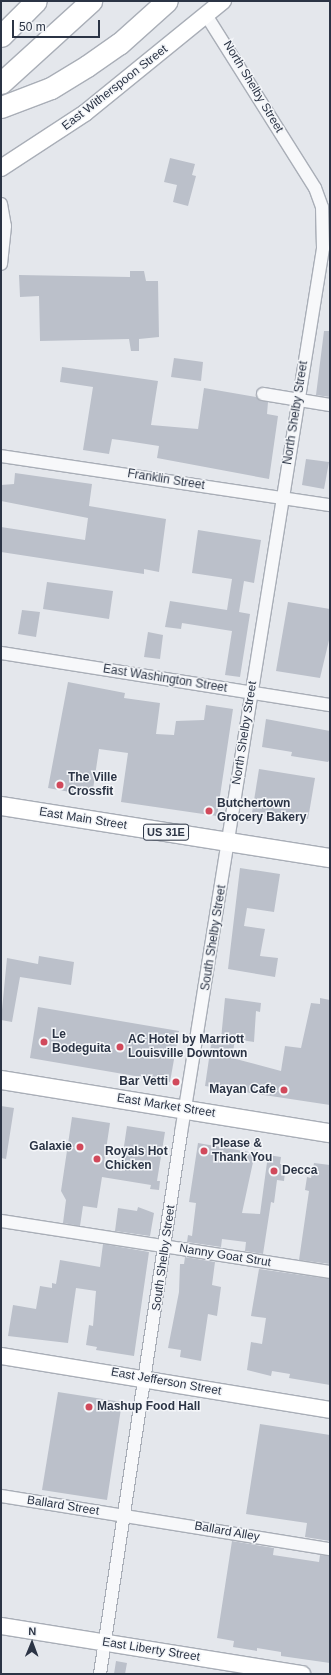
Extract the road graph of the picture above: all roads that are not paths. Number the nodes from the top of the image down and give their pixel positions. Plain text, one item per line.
1 (36, 1) edge
2 (74, 1) edge
3 (92, 1) edge
4 (151, 1) edge
5 (167, 1) edge
6 (224, 1) edge
7 (206, 15) junction
8 (1, 36) edge
9 (87, 66) junction
10 (1, 83) edge
11 (1, 107) edge
12 (1, 168) edge
13 (1, 204) edge
14 (1, 264) edge
15 (263, 394) dead end
16 (298, 400) junction
17 (330, 405) edge
18 (1, 456) edge
19 (282, 498) junction
20 (330, 505) edge
21 (1, 653) edge
22 (251, 693) junction
23 (330, 705) edge
24 (1, 806) edge
25 (228, 842) junction
26 (330, 858) edge
27 (1, 1080) edge
28 (185, 1109) junction
29 (330, 1133) edge
30 (1, 1221) edge
31 (166, 1247) junction
32 (330, 1272) edge
33 (1, 1356) edge
34 (145, 1378) junction
35 (330, 1410) edge
36 (1, 1496) edge
37 (124, 1516) junction
38 (330, 1549) edge
39 (1, 1626) edge
40 (105, 1642) junction
41 (100, 1674) edge
42 (302, 1674) edge

1 - 8 highway
2 - 10 highway
3 - 10 highway
4 - 9 highway
5 - 9 highway
6 - 7 street, East Witherspoon Street
7 - 12 street, East Witherspoon Street
7 - 16 street, North Shelby Street
9 - 11 highway
13 - 14 street
15 - 16 street
16 - 17 street
16 - 19 street, North Shelby Street
18 - 19 street, Franklin Street
19 - 20 street, Franklin Street
19 - 22 street, North Shelby Street
21 - 22 street, East Washington Street
22 - 23 street, East Washington Street
22 - 25 street, North Shelby Street
24 - 25 main road, East Main Street / US 31E
25 - 26 main road, East Main Street / US 31E
25 - 28 street, South Shelby Street
27 - 28 main road, East Market Street
28 - 29 main road, East Market Street
28 - 31 street, South Shelby Street
30 - 31 street, Nanny Goat Strut
31 - 32 street, Nanny Goat Strut
31 - 34 street, South Shelby Street
33 - 34 street, East Jefferson Street
34 - 35 street, East Jefferson Street
34 - 37 street, South Shelby Street
36 - 37 street, Ballard Street
37 - 38 street, Ballard Alley
37 - 40 street, South Shelby Street
39 - 40 street, East Liberty Street
40 - 41 street, South Shelby Street
40 - 42 street, East Liberty Street

